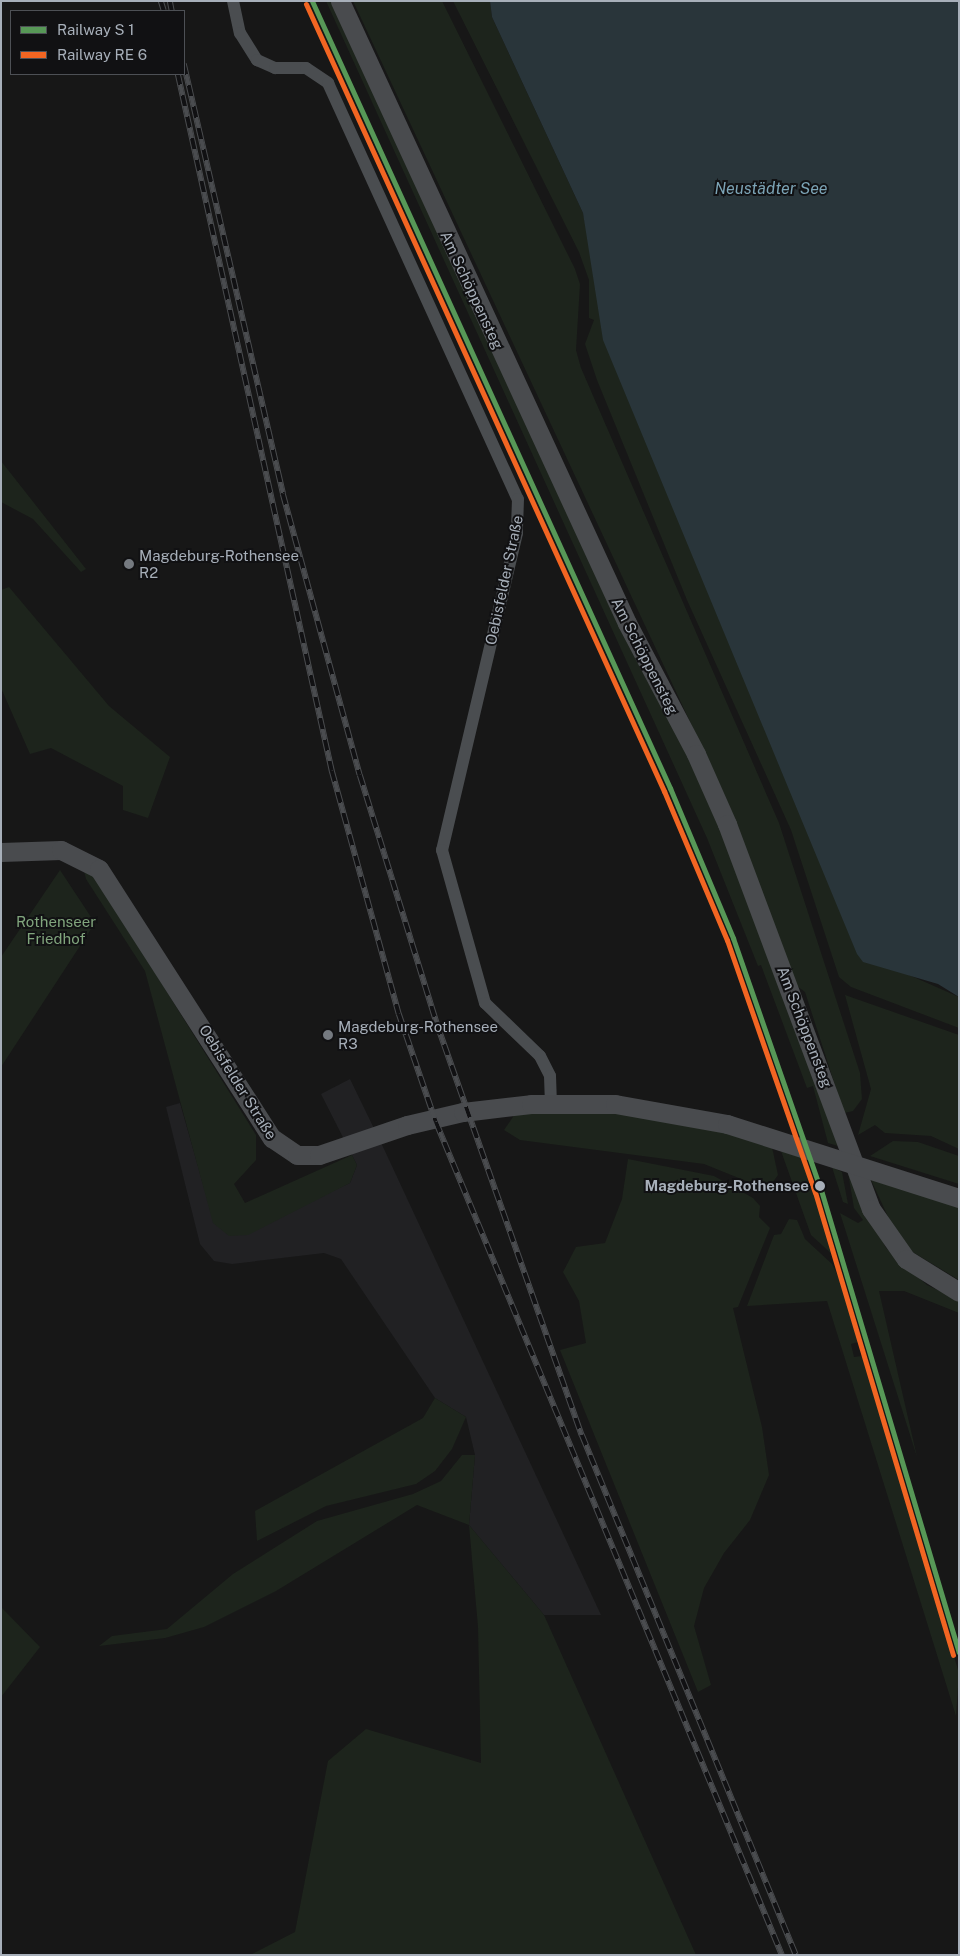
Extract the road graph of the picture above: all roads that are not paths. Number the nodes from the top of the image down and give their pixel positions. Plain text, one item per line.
1 (233, 1) edge
2 (340, 1) edge
3 (1, 852) edge
4 (551, 1103) junction
5 (959, 1198) edge
6 (959, 1292) edge

1 - 4 street, Oebisfelder Straße
2 - 6 street, Am Schöppensteg
3 - 4 street, Oebisfelder Straße
4 - 5 street, Oebisfelder Straße

